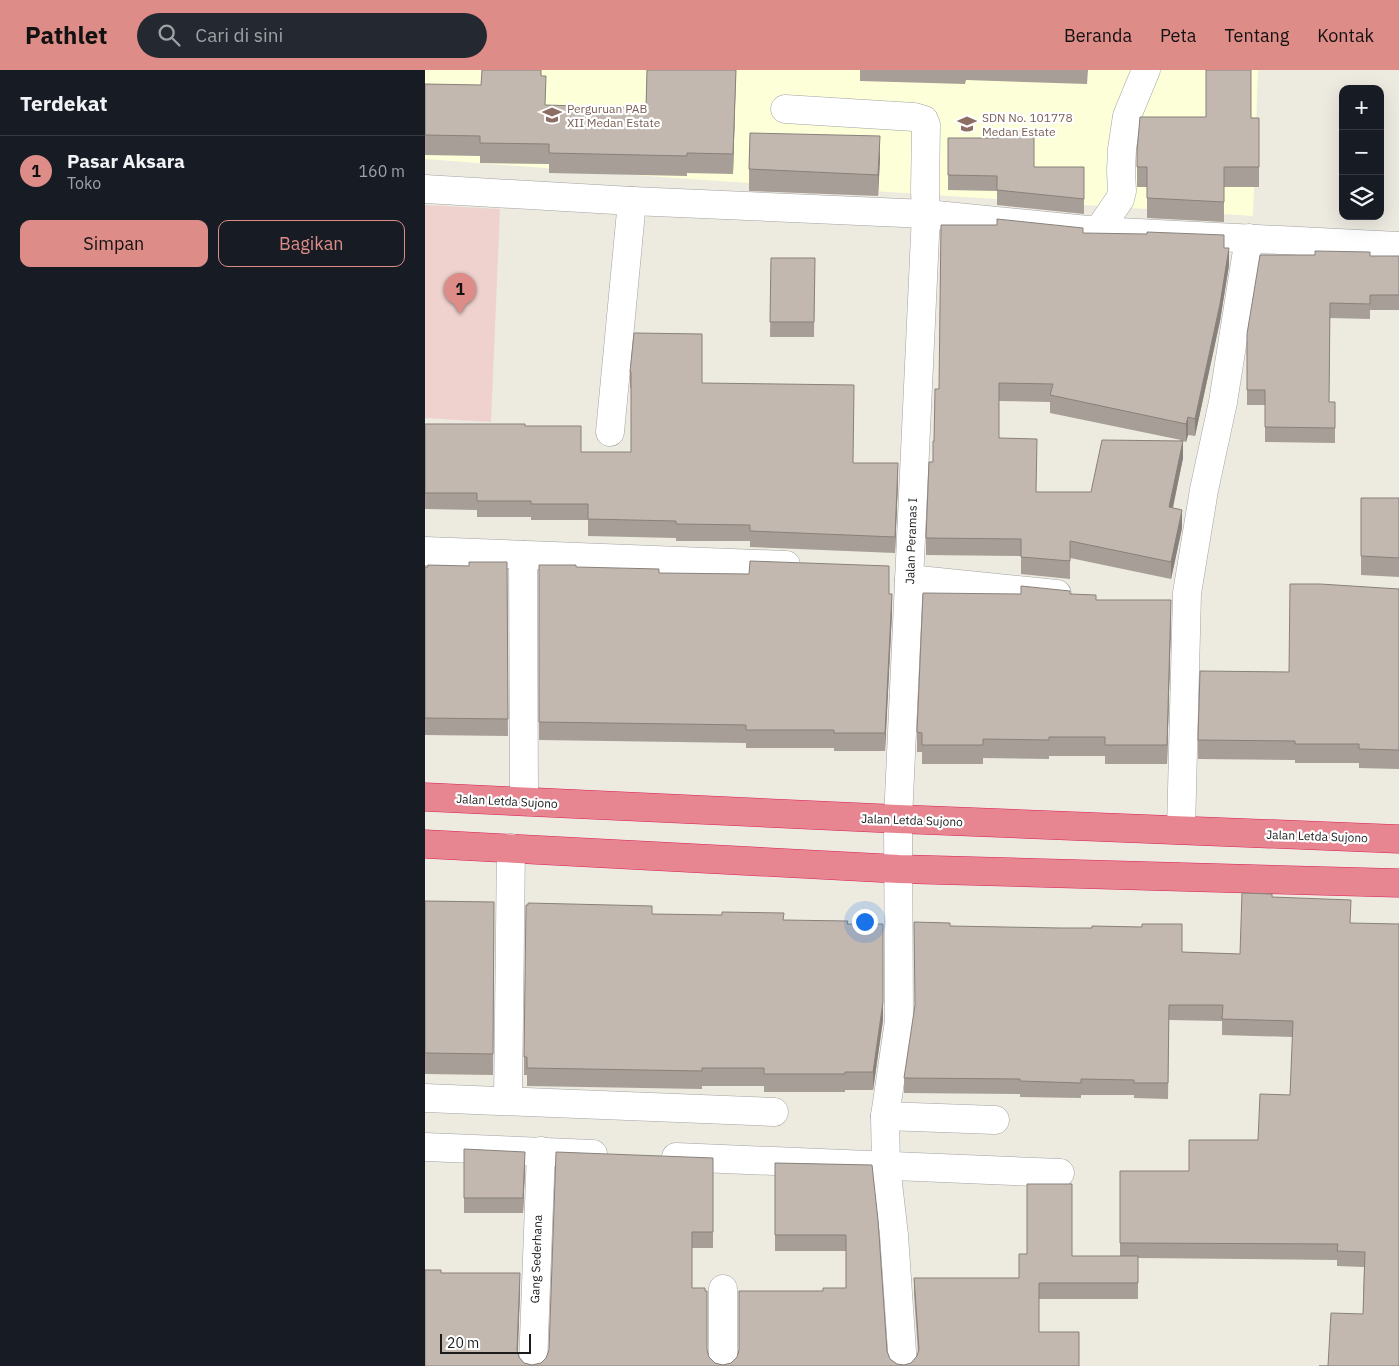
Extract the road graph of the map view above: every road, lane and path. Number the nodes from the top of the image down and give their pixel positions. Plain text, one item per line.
1 (1146, 70) edge
2 (785, 109) dead end
3 (425, 189) edge
4 (632, 201) junction
5 (926, 214) junction
6 (1098, 231) junction
7 (1249, 238) junction
8 (1399, 246) edge
9 (610, 432) dead end
10 (425, 551) edge
11 (523, 555) junction
12 (810, 565) edge
13 (902, 572) junction
14 (1075, 595) edge
15 (425, 797) edge
16 (524, 802) junction
17 (898, 820) junction
18 (1181, 830) junction
19 (1399, 839) edge
20 (425, 844) edge
21 (511, 848) junction
22 (899, 869) junction
23 (1399, 883) edge
24 (425, 1098) edge
25 (508, 1100) junction
26 (774, 1112) dead end
27 (885, 1116) junction
28 (995, 1120) dead end
29 (425, 1147) edge
30 (541, 1152) junction
31 (617, 1155) edge
32 (655, 1156) edge
33 (886, 1166) junction
34 (1060, 1173) dead end
35 (723, 1289) dead end
36 (533, 1366) edge
37 (723, 1366) edge
38 (903, 1366) edge

1 - 6 street
2 - 5 street, Jalan Peramas I
3 - 4 street
4 - 5 street
4 - 9 street
5 - 6 street
5 - 13 street, Jalan Peramas I
6 - 7 street
7 - 8 street
7 - 18 street
10 - 11 street
11 - 12 street
11 - 16 street
13 - 14 street
13 - 17 street, Jalan Peramas I
15 - 16 highway, Jalan Letda Sujono
16 - 17 highway, Jalan Letda Sujono
17 - 18 highway, Jalan Letda Sujono
17 - 22 street, Jalan Peramas I
18 - 19 highway, Jalan Letda Sujono
20 - 21 highway
21 - 22 highway
21 - 25 street
22 - 23 highway
22 - 27 street, Jalan Peramas I
24 - 25 street
25 - 26 street
27 - 28 street
27 - 33 street, Jalan Peramas I
29 - 30 street
30 - 31 street
30 - 36 street, Gang Sederhana
32 - 33 street
33 - 34 street
33 - 38 street, Jalan Peramas I
35 - 37 street

